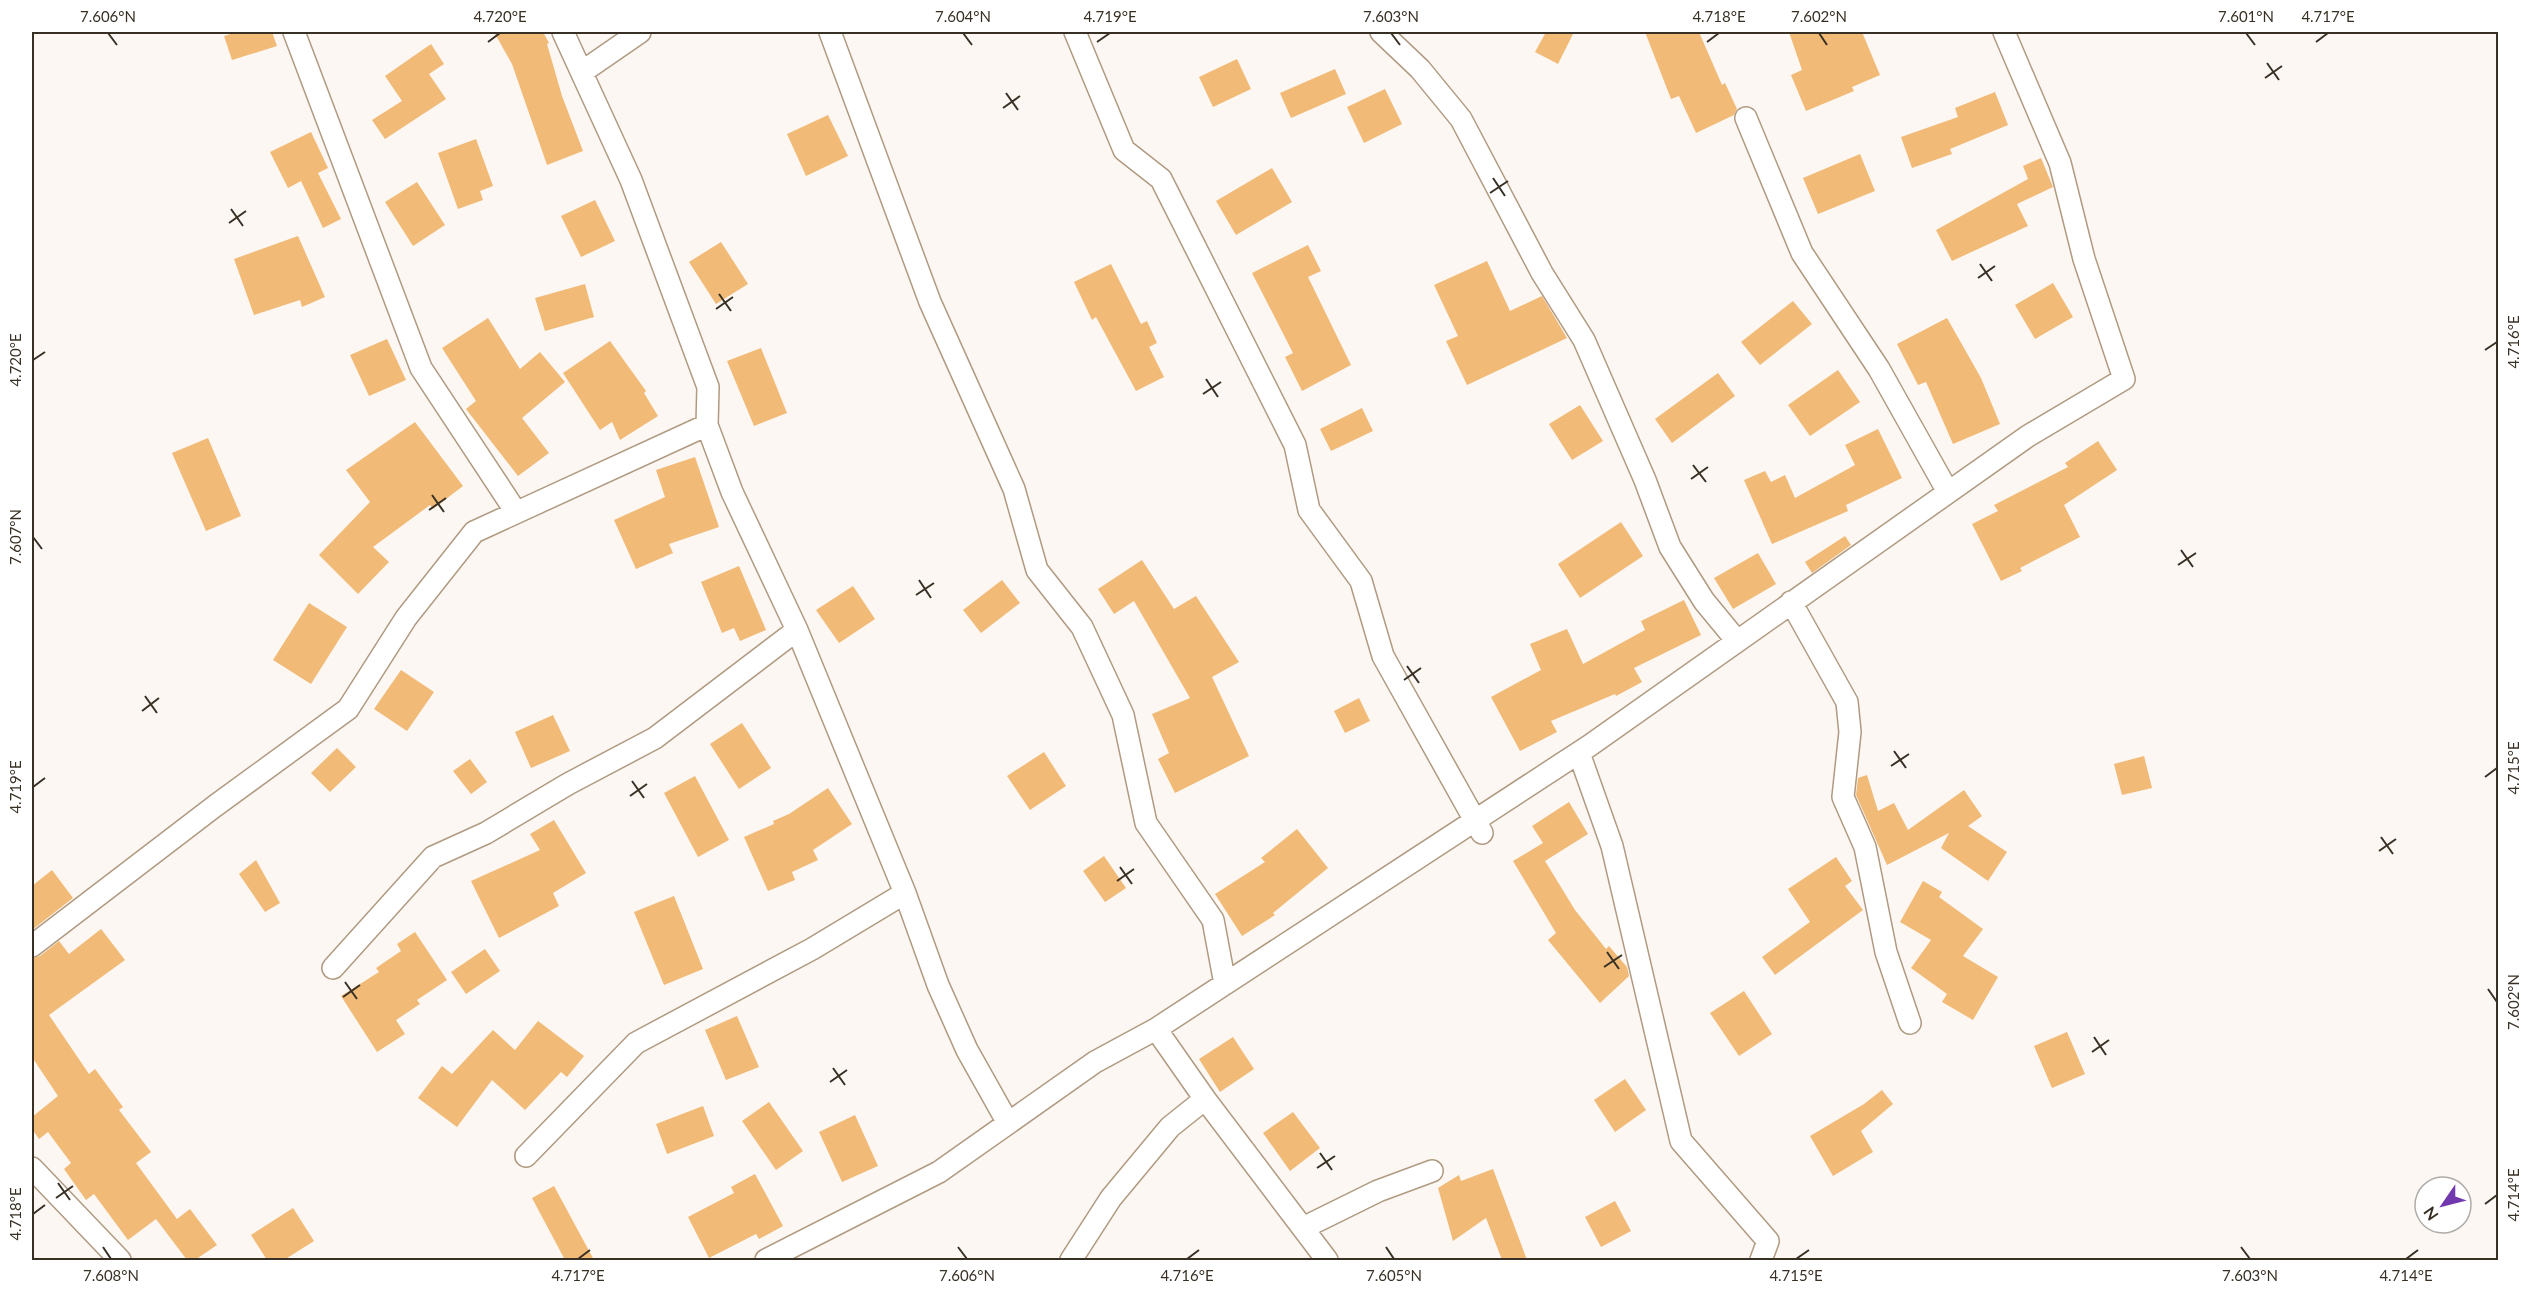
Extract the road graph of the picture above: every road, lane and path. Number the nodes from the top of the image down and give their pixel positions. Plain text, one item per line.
1 (294, 32) edge
2 (563, 32) edge
3 (640, 32) edge
4 (830, 32) edge
5 (1075, 32) edge
6 (1381, 32) edge
7 (2004, 32) edge
8 (582, 72) junction
9 (1746, 118) dead end
10 (707, 425) junction
11 (1948, 492) junction
12 (516, 512) junction
13 (1791, 602) junction
14 (797, 630) junction
15 (1737, 641) junction
16 (1579, 753) junction
17 (1478, 827) junction
18 (905, 893) junction
19 (32, 946) edge
20 (333, 968) dead end
21 (1225, 984) junction
22 (1911, 1023) dead end
23 (1156, 1029) junction
24 (1205, 1099) junction
25 (1008, 1123) junction
26 (526, 1156) dead end
27 (32, 1168) edge
28 (1432, 1171) dead end
29 (1303, 1228) junction
30 (120, 1260) edge
31 (766, 1260) edge
32 (1071, 1260) edge
33 (1327, 1260) edge
34 (1761, 1260) edge

1 - 12 street
2 - 8 street
3 - 8 street
4 - 21 street
5 - 17 street
6 - 15 street
7 - 11 street
8 - 10 street
9 - 11 street
10 - 12 street
10 - 14 street
11 - 13 street
12 - 19 street
13 - 15 street
13 - 22 street
14 - 18 street
14 - 20 street
15 - 16 street
16 - 17 street
16 - 34 street
17 - 21 street
18 - 25 street
18 - 26 street
21 - 23 street
23 - 24 street
23 - 25 street
24 - 29 street
24 - 32 street
25 - 31 street
27 - 30 street
28 - 29 street
29 - 33 street

